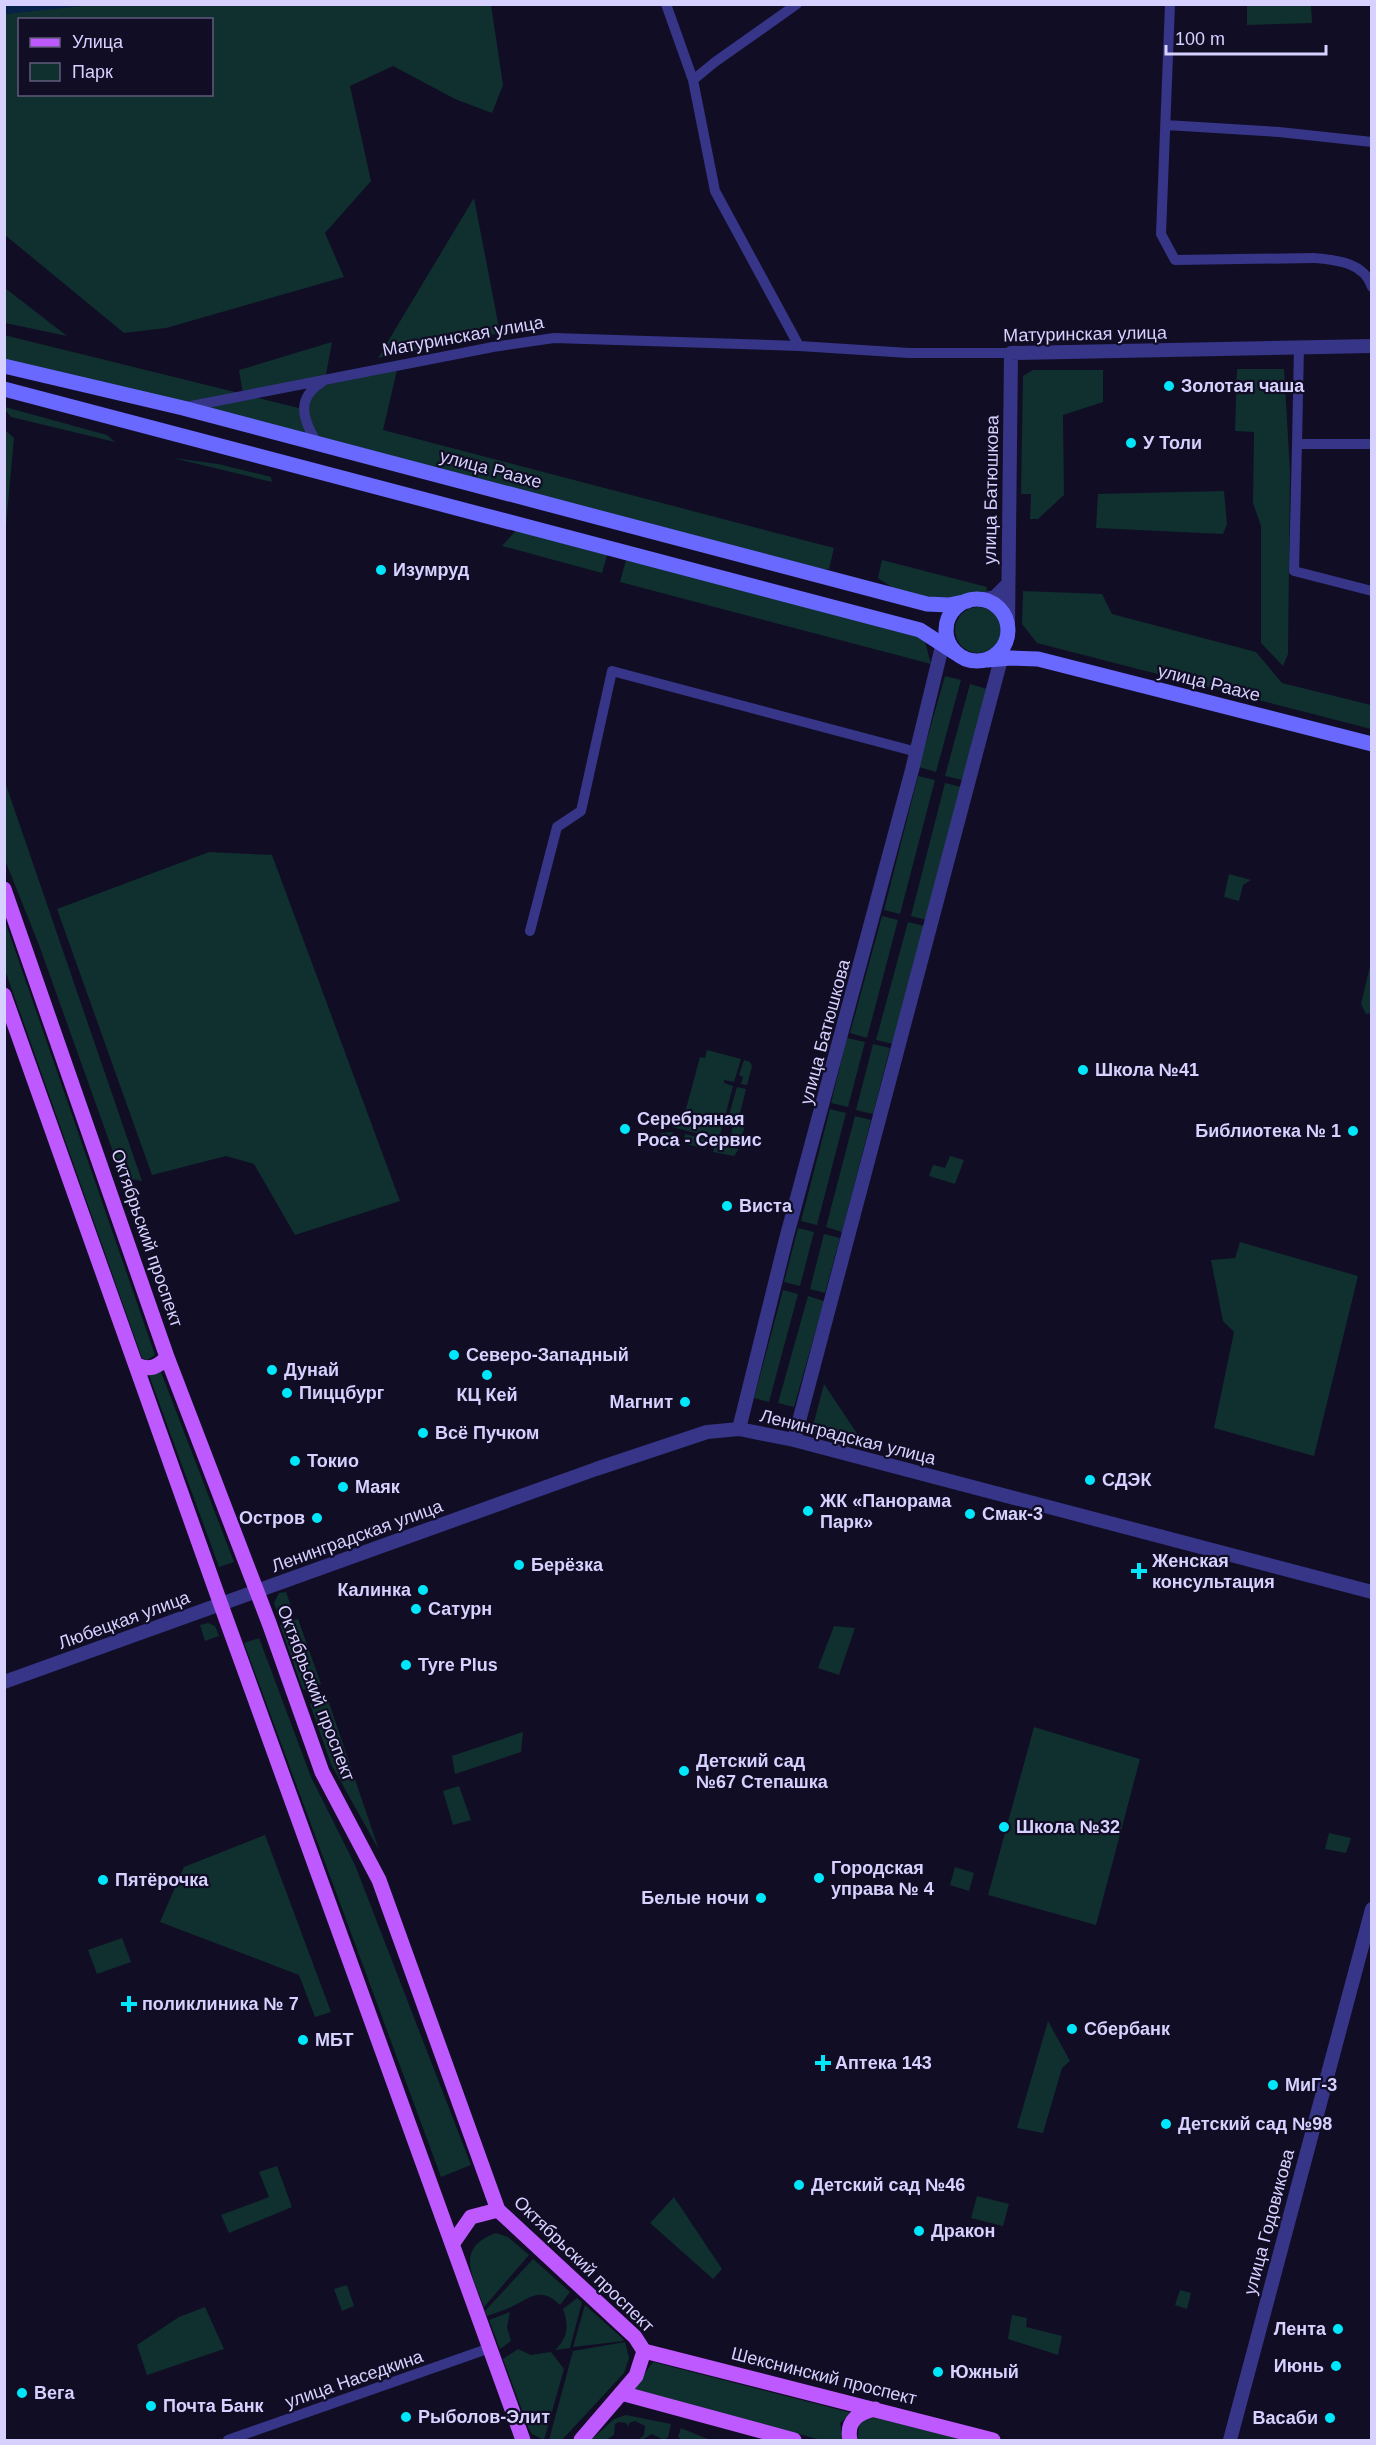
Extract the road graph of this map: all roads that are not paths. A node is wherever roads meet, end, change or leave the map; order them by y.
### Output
1 (666, 4) edge
2 (797, 4) edge
3 (1170, 4) edge
4 (693, 80) junction
5 (1166, 125) junction
6 (1371, 142) edge
7 (1371, 287) edge
8 (799, 345) junction
9 (1299, 346) junction
10 (1371, 346) edge
11 (1011, 353) junction
12 (4, 366) edge
13 (325, 380) junction
14 (4, 389) edge
15 (183, 408) junction
16 (317, 443) junction
17 (1297, 444) junction
18 (1371, 444) edge
19 (1007, 585) junction
20 (1371, 591) edge
21 (974, 600) junction
22 (947, 626) junction
23 (1008, 627) junction
24 (943, 644) junction
25 (957, 654) junction
26 (998, 654) junction
27 (1038, 659) junction
28 (1371, 744) edge
29 (917, 752) junction
30 (4, 889) edge
31 (530, 931) dead end
32 (4, 995) edge
33 (167, 1357) junction
34 (137, 1365) junction
35 (740, 1429) junction
36 (794, 1440) junction
37 (256, 1592) junction
38 (1371, 1592) edge
39 (221, 1605) junction
40 (4, 1682) edge
41 (1371, 1909) edge
42 (498, 2210) junction
43 (453, 2243) junction
44 (490, 2348) junction
45 (644, 2351) junction
46 (621, 2393) junction
47 (875, 2409) junction
48 (228, 2440) edge
49 (524, 2440) edge
50 (581, 2440) edge
51 (794, 2440) edge
52 (850, 2440) edge
53 (993, 2440) edge
54 (1230, 2440) edge

1 - 4 street
2 - 4 street
3 - 5 street
4 - 8 street
5 - 6 street
5 - 7 street
8 - 11 street, Матуринская улица
8 - 13 street, Матуринская улица
9 - 10 street, Матуринская улица
9 - 11 street, Матуринская улица
9 - 17 street
11 - 19 street, улица Батюшкова
12 - 15 main road, улица Раахе
13 - 15 street, Матуринская улица
13 - 16 street
14 - 24 main road
15 - 16 main road, улица Раахе
16 - 21 main road, улица Раахе
17 - 18 street
17 - 20 street
19 - 21 street
19 - 23 street, улица Батюшкова
21 - 22 main road
21 - 23 main road
22 - 24 street, улица Батюшкова
22 - 25 main road
23 - 26 main road
23 - 27 main road
24 - 25 main road
24 - 29 street, улица Батюшкова
25 - 26 main road
26 - 27 main road
26 - 36 street
27 - 28 main road, улица Раахе
29 - 31 street
29 - 35 street, улица Батюшкова
30 - 33 main road, Октябрьский проспект
32 - 34 main road
33 - 34 main road
33 - 37 main road, Октябрьский проспект
34 - 39 main road
35 - 36 street, Ленинградская улица
35 - 37 street, Ленинградская улица
36 - 38 street, Ленинградская улица
37 - 39 street, Любецкая улица
37 - 42 main road, Октябрьский проспект
39 - 40 street, Любецкая улица
39 - 43 main road
41 - 54 street, улица Годовикова
42 - 43 main road
42 - 45 main road, Октябрьский проспект
43 - 44 main road
44 - 48 street, улица Наседкина
44 - 49 main road
45 - 46 main road, Октябрьский проспект
45 - 47 main road, Шекснинский проспект
46 - 50 main road, Октябрьский проспект
46 - 51 main road
47 - 52 main road
47 - 53 main road, Шекснинский проспект

